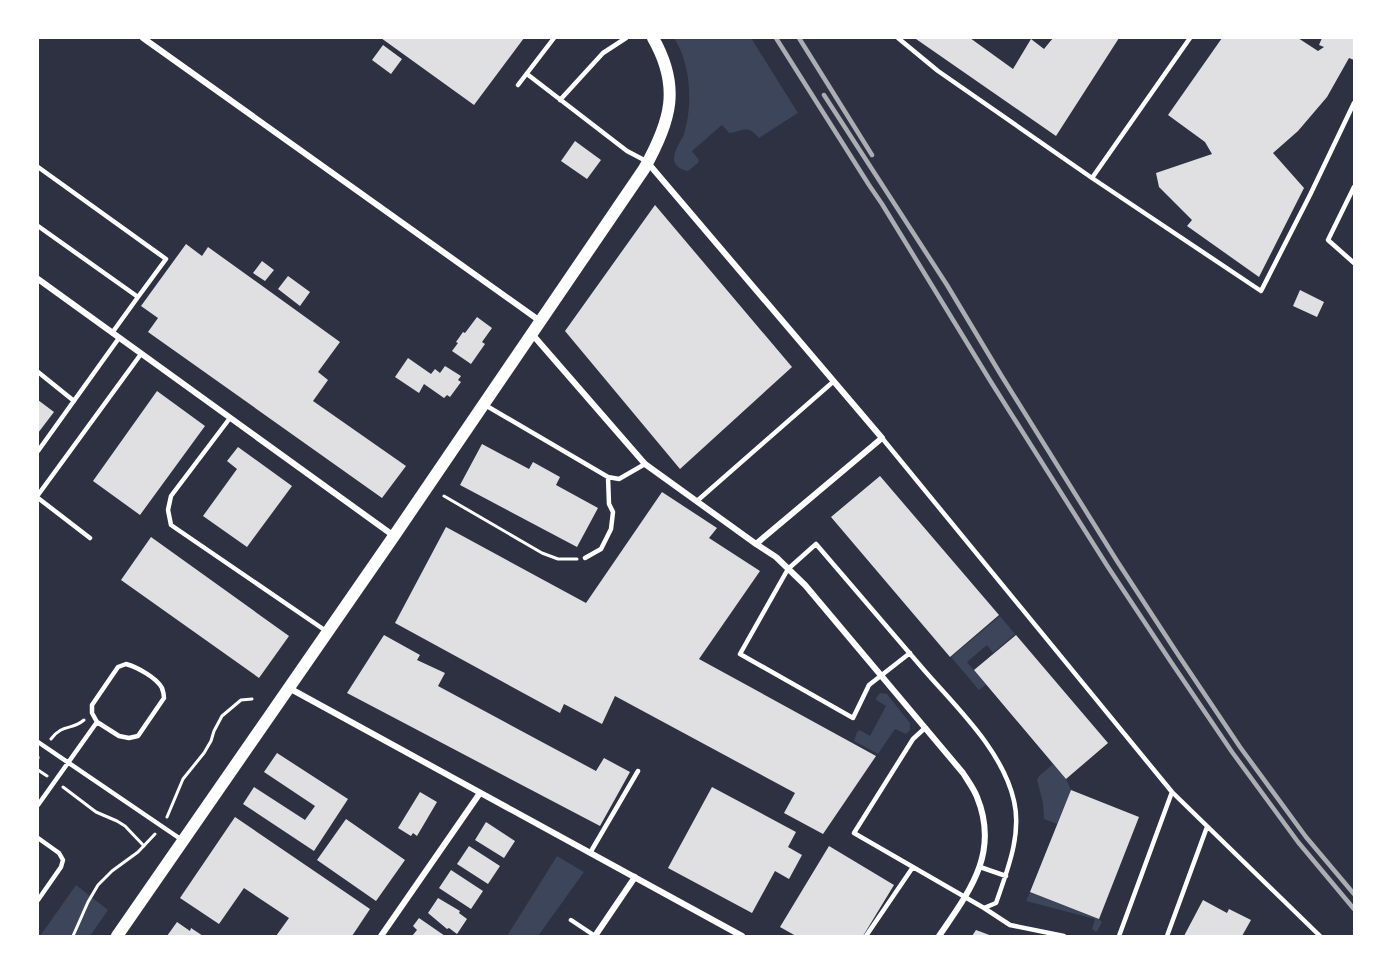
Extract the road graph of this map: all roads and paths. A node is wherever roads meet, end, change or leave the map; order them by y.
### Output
1 (144, 38) edge
2 (554, 38) edge
3 (626, 38) edge
4 (652, 38) edge
5 (898, 38) edge
6 (1190, 38) edge
7 (527, 74) junction
8 (518, 85) dead end
9 (560, 100) junction
10 (1354, 103) edge
11 (648, 162) junction
12 (38, 167) edge
13 (1092, 178) junction
14 (1354, 187) edge
15 (38, 226) edge
16 (1354, 264) edge
17 (38, 279) edge
18 (138, 297) junction
19 (540, 321) junction
20 (112, 333) junction
21 (531, 334) junction
22 (119, 338) junction
23 (141, 354) junction
24 (38, 372) edge
25 (834, 381) junction
26 (74, 401) junction
27 (483, 404) junction
28 (230, 418) junction
29 (882, 438) junction
30 (38, 451) edge
31 (645, 464) junction
32 (608, 477) junction
33 (444, 496) dead end
34 (38, 497) edge
35 (697, 501) junction
36 (394, 536) junction
37 (90, 538) dead end
38 (756, 544) junction
39 (585, 558) joint
40 (788, 569) junction
41 (328, 632) junction
42 (910, 653) junction
43 (881, 676) junction
44 (289, 688) junction
45 (252, 699) dead end
46 (92, 713) junction
47 (97, 722) junction
48 (925, 728) junction
49 (51, 739) dead end
50 (38, 742) edge
51 (69, 762) junction
52 (38, 770) edge
53 (638, 771) dead end
54 (46, 776) dead end
55 (62, 786) dead end
56 (1172, 792) junction
57 (480, 793) junction
58 (38, 805) edge
59 (166, 819) dead end
60 (1207, 827) junction
61 (156, 833) dead end
62 (38, 838) edge
63 (183, 841) junction
64 (144, 846) junction
65 (590, 853) junction
66 (913, 867) junction
67 (980, 867) junction
68 (1006, 876) junction
69 (635, 878) junction
70 (965, 898) junction
71 (38, 900) edge
72 (984, 908) junction
73 (571, 920) dead end
74 (73, 936) edge
75 (117, 936) edge
76 (381, 936) edge
77 (595, 936) edge
78 (742, 936) edge
79 (866, 936) edge
80 (939, 936) edge
81 (1064, 936) edge
82 (1119, 936) edge
83 (1167, 936) edge
84 (1320, 936) edge

1 - 19 street
2 - 7 lane
3 - 9 lane
4 - 11 main road
5 - 13 lane
6 - 13 lane
7 - 8 lane
7 - 9 lane
9 - 11 lane
10 - 13 lane
11 - 19 main road
11 - 25 street
12 - 18 lane
14 - 16 lane
15 - 18 lane
17 - 20 street
18 - 20 lane
19 - 21 main road
20 - 22 street
21 - 27 main road
21 - 31 street
22 - 23 street
22 - 26 lane
23 - 28 street
23 - 34 lane
24 - 26 lane
25 - 29 street
25 - 35 lane
26 - 30 lane
27 - 32 lane
27 - 36 main road
28 - 36 street
28 - 41 lane
29 - 38 street
29 - 56 lane
31 - 32 lane
31 - 35 street
32 - 39 lane
33 - 39 path
34 - 37 lane
35 - 38 street
36 - 41 main road
38 - 40 street
40 - 42 lane
40 - 43 street
40 - 43 lane
41 - 44 main road
42 - 43 lane
42 - 68 lane
43 - 48 street
44 - 57 street
44 - 63 main road
45 - 59 path
46 - 47 lane
46 - 47 lane
46 - 49 path
47 - 51 lane
48 - 66 lane
48 - 67 street
50 - 51 lane
51 - 58 lane
51 - 63 lane
52 - 54 path
53 - 65 lane
55 - 64 path
56 - 60 lane
56 - 82 lane
57 - 65 street
57 - 76 street
60 - 83 lane
60 - 84 lane
61 - 64 path
62 - 71 lane
63 - 75 main road
64 - 74 path
65 - 69 street
66 - 70 lane
66 - 79 lane
67 - 68 lane
67 - 70 street
68 - 72 lane
69 - 77 street
69 - 78 street
70 - 72 lane
70 - 80 street
72 - 81 lane
73 - 77 lane

